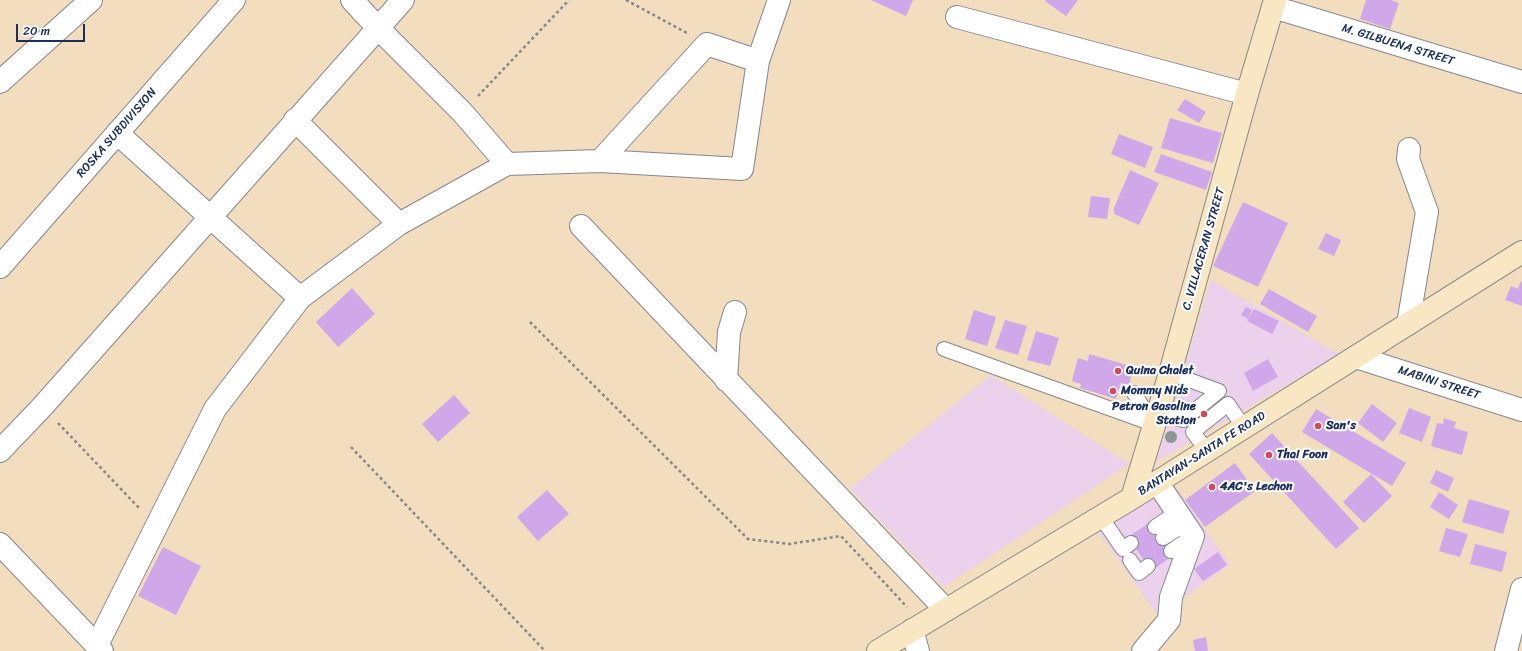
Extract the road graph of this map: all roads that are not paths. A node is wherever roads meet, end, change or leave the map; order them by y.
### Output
1 (91, 0) edge
2 (234, 0) edge
3 (352, 0) edge
4 (403, 0) edge
5 (779, 0) edge
6 (1274, 4) edge
7 (957, 17) dead end
8 (378, 28) junction
9 (758, 61) junction
10 (0, 82) edge
11 (1522, 82) edge
12 (1247, 94) junction
13 (296, 120) junction
14 (117, 133) junction
15 (1409, 149) dead end
16 (600, 161) junction
17 (507, 164) junction
18 (210, 217) junction
19 (399, 224) junction
20 (581, 226) dead end
21 (1522, 252) edge
22 (0, 267) edge
23 (300, 298) junction
24 (735, 312) dead end
25 (1408, 324) junction
26 (944, 349) dead end
27 (1356, 357) junction
28 (1170, 373) junction
29 (726, 380) junction
30 (1219, 391) junction
31 (1134, 393) dead end
32 (1228, 404) junction
33 (1522, 410) edge
34 (1155, 419) junction
35 (1244, 428) junction
36 (0, 451) edge
37 (1206, 451) junction
38 (1157, 482) junction
39 (1132, 498) junction
40 (1101, 517) junction
41 (1185, 524) junction
42 (1155, 527) dead end
43 (1163, 538) dead end
44 (0, 544) edge
45 (1171, 551) dead end
46 (1148, 566) dead end
47 (1522, 589) edge
48 (946, 610) junction
49 (918, 627) junction
50 (99, 648) edge
51 (878, 651) edge
52 (918, 651) edge
53 (1143, 651) edge
54 (1506, 651) edge

1 - 10 street
2 - 14 street, ROSKA SUBDIVISION
3 - 8 street
4 - 8 street
5 - 9 street
6 - 11 street, M. GILBUENA STREET
6 - 12 main road, C. VILLACERAN STREET
7 - 12 street
8 - 13 street
8 - 17 street
9 - 16 street
9 - 16 street
12 - 28 main road, C. VILLACERAN STREET
13 - 18 street
13 - 19 street
14 - 18 street
14 - 22 street, ROSKA SUBDIVISION
15 - 25 street
16 - 17 street
17 - 19 street
18 - 23 street
18 - 36 street
19 - 23 street
20 - 29 street
21 - 25 main road, BANTAYAN-SANTA FE ROAD
23 - 50 street
24 - 29 street
25 - 27 main road, BANTAYAN-SANTA FE ROAD
26 - 34 lane
27 - 33 street, MABINI STREET
27 - 35 main road, BANTAYAN-SANTA FE ROAD
28 - 30 lane
28 - 34 main road, C. VILLACERAN STREET
29 - 48 street
30 - 32 lane
30 - 34 lane
31 - 34 lane
32 - 35 lane
32 - 37 lane
34 - 39 main road, C. VILLACERAN STREET
35 - 37 main road, BANTAYAN-SANTA FE ROAD
37 - 38 main road, BANTAYAN-SANTA FE ROAD
38 - 39 main road, BANTAYAN-SANTA FE ROAD
38 - 41 street
39 - 40 main road, BANTAYAN-SANTA FE ROAD
40 - 46 lane
40 - 48 main road, BANTAYAN-SANTA FE ROAD
41 - 42 lane
41 - 43 lane
41 - 45 lane
41 - 53 street
44 - 50 street
47 - 54 street
48 - 49 main road, BANTAYAN-SANTA FE ROAD
49 - 51 main road, BANTAYAN-SANTA FE ROAD
49 - 52 street

